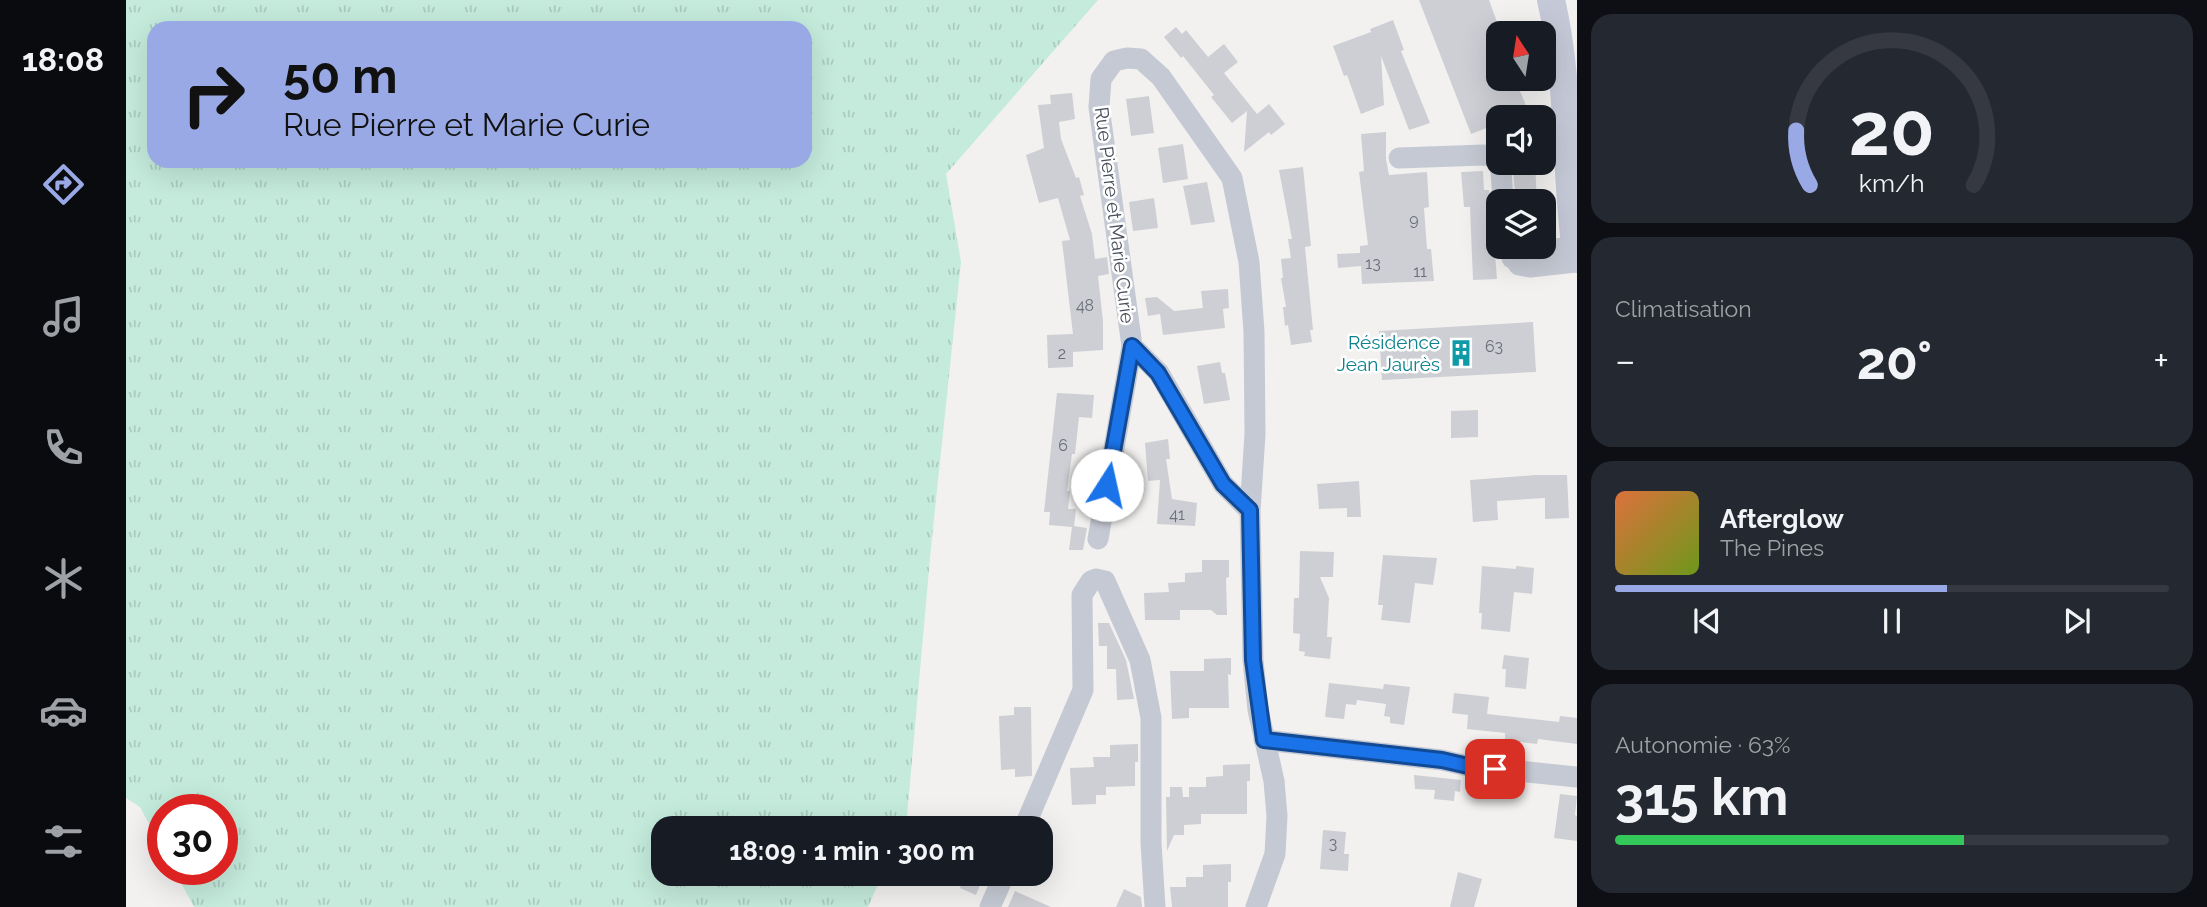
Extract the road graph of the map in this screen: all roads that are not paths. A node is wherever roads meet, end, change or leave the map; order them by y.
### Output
1 (1551, 0) edge
2 (1399, 158) dead end
3 (1502, 189) edge
4 (1556, 255) edge
5 (1576, 256) edge
6 (1132, 346) junction
7 (1250, 510) junction
8 (1098, 539) dead end
9 (1264, 740) junction
10 (1577, 777) edge
11 (1029, 816) edge
12 (999, 886) edge
13 (990, 907) edge
14 (1155, 907) edge
15 (1256, 907) edge

1 - 5 main road
2 - 3 street
4 - 5 street
6 - 7 street, Rue Pierre et Marie Curie
6 - 7 street, Rue Pierre et Marie Curie
6 - 8 street
7 - 9 street, Rue Pierre et Marie Curie
9 - 10 street
9 - 15 street, Rue Pierre et Marie Curie
11 - 14 street
12 - 13 street

